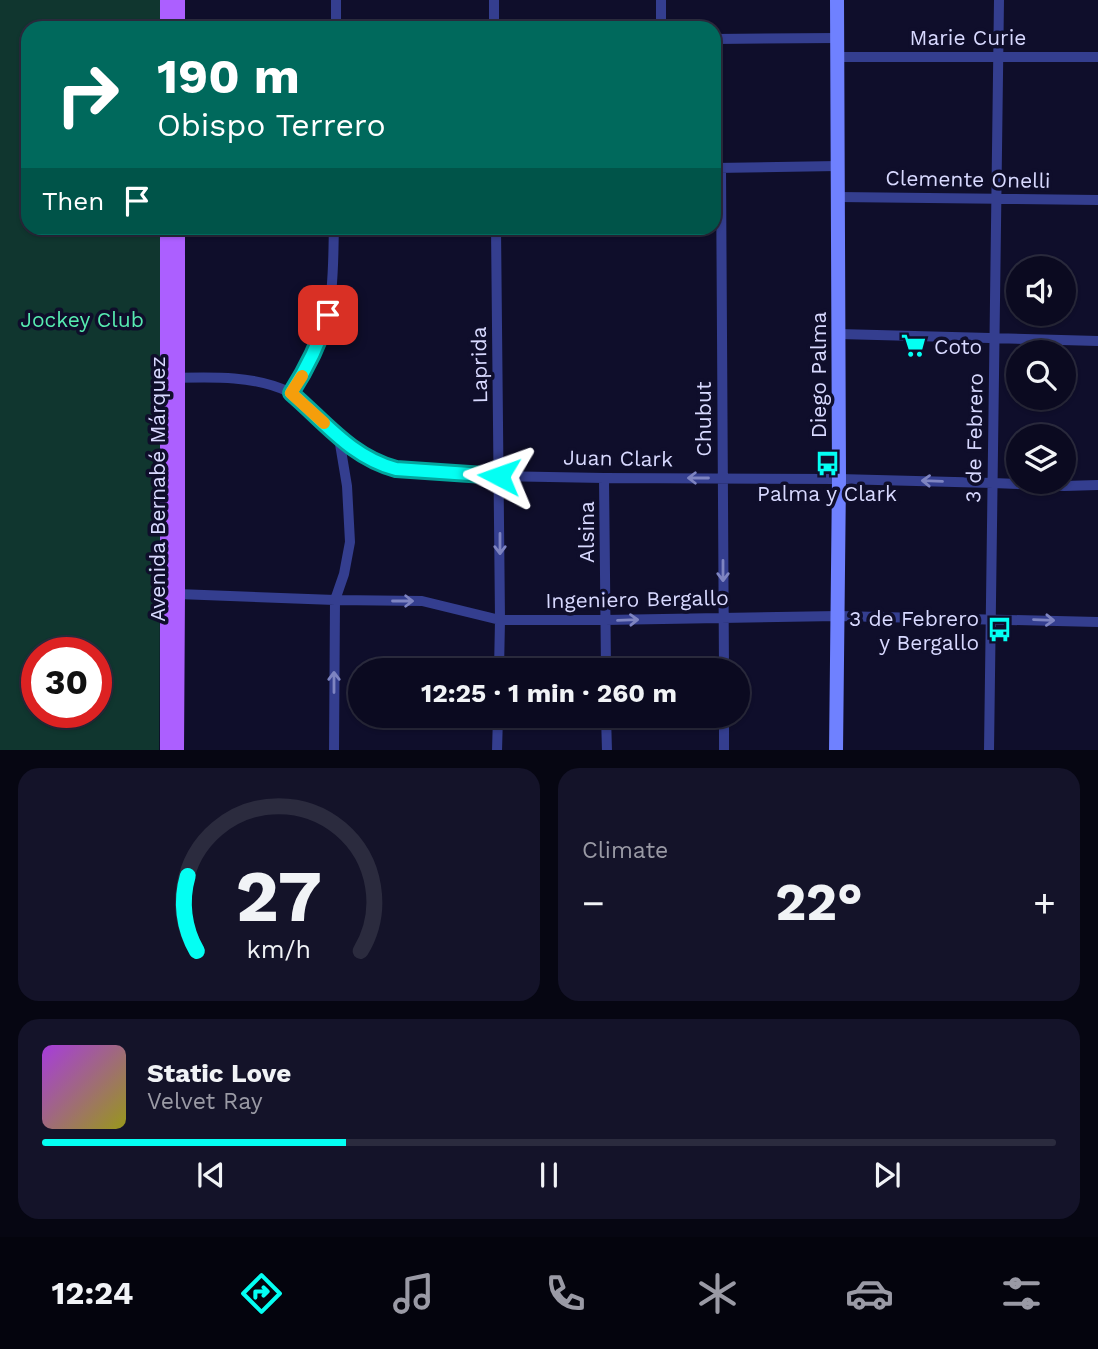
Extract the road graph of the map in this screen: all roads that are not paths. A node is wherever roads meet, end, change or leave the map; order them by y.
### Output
1 (167, 0) edge
2 (178, 0) edge
3 (336, 0) edge
4 (494, 0) edge
5 (661, 0) edge
6 (837, 0) edge
7 (999, 0) edge
8 (167, 21) edge
9 (178, 21) edge
10 (336, 21) edge
11 (494, 21) edge
12 (661, 21) edge
13 (837, 38) junction
14 (721, 39) edge
15 (837, 57) junction
16 (998, 57) junction
17 (1098, 57) edge
18 (838, 166) junction
19 (721, 168) edge
20 (838, 197) junction
21 (996, 198) junction
22 (1098, 200) edge
23 (167, 235) edge
24 (178, 235) edge
25 (334, 235) edge
26 (496, 235) edge
27 (718, 235) edge
28 (839, 334) junction
29 (995, 339) junction
30 (1098, 341) edge
31 (172, 378) junction
32 (291, 393) junction
33 (339, 438) junction
34 (499, 476) junction
35 (604, 478) junction
36 (723, 478) junction
37 (839, 478) junction
38 (993, 482) junction
39 (1098, 485) edge
40 (178, 594) junction
41 (335, 600) junction
42 (838, 616) junction
43 (723, 617) junction
44 (991, 618) junction
45 (500, 620) junction
46 (606, 621) junction
47 (1098, 622) edge
48 (499, 658) edge
49 (606, 658) edge
50 (724, 658) edge
51 (498, 728) edge
52 (606, 728) edge
53 (724, 728) edge
54 (167, 750) edge
55 (177, 750) edge
56 (334, 750) edge
57 (497, 750) edge
58 (607, 750) edge
59 (724, 750) edge
60 (836, 750) edge
61 (989, 750) edge

1 - 8 main road
2 - 9 main road
3 - 10 street
4 - 11 street
5 - 12 street
6 - 13 main road, Diego Palma
7 - 16 street, 3 de Febrero
13 - 14 street
13 - 15 main road, Diego Palma
15 - 16 street, Marie Curie
15 - 18 main road, Diego Palma
16 - 17 street, Marie Curie
16 - 21 street, 3 de Febrero
18 - 19 street
18 - 20 main road, Diego Palma
20 - 21 street, Clemente Onelli
20 - 28 main road, Diego Palma
21 - 22 street, Clemente Onelli
21 - 29 street, 3 de Febrero
23 - 31 main road, Avenida Bernabé Márquez
24 - 31 main road, Avenida Bernabé Márquez
25 - 32 street
26 - 34 street, Laprida
27 - 36 street, Chubut
28 - 29 street
28 - 37 main road, Diego Palma
29 - 30 street
29 - 38 street, 3 de Febrero
31 - 32 street, Juan Clark
31 - 40 main road, Avenida Bernabé Márquez
31 - 54 main road, Avenida Bernabé Márquez
32 - 33 street, Juan Clark
33 - 34 street, Juan Clark
33 - 41 street
34 - 35 street, Juan Clark
34 -> 45 street, Laprida
36 -> 35 street, Juan Clark
35 - 46 street, Alsina
36 - 37 street, Juan Clark
36 -> 43 street, Chubut
38 -> 37 street, Juan Clark
37 - 42 main road, Diego Palma
38 - 39 street, Juan Clark
38 - 44 street, 3 de Febrero
40 - 41 street, Ingeniero Bergallo
40 - 55 main road, Avenida Bernabé Márquez
41 -> 45 street, Ingeniero Bergallo
56 -> 41 street
42 - 43 street, Ingeniero Bergallo
42 - 44 street, Ingeniero Bergallo
42 - 60 main road, Diego Palma
46 -> 43 street, Ingeniero Bergallo
43 - 50 street, Chubut
44 -> 47 street, Ingeniero Bergallo
44 - 61 street, 3 de Febrero
45 - 46 street, Ingeniero Bergallo
45 - 48 street, Laprida
46 - 49 street, Alsina
51 - 57 street
52 - 58 street
53 - 59 street

